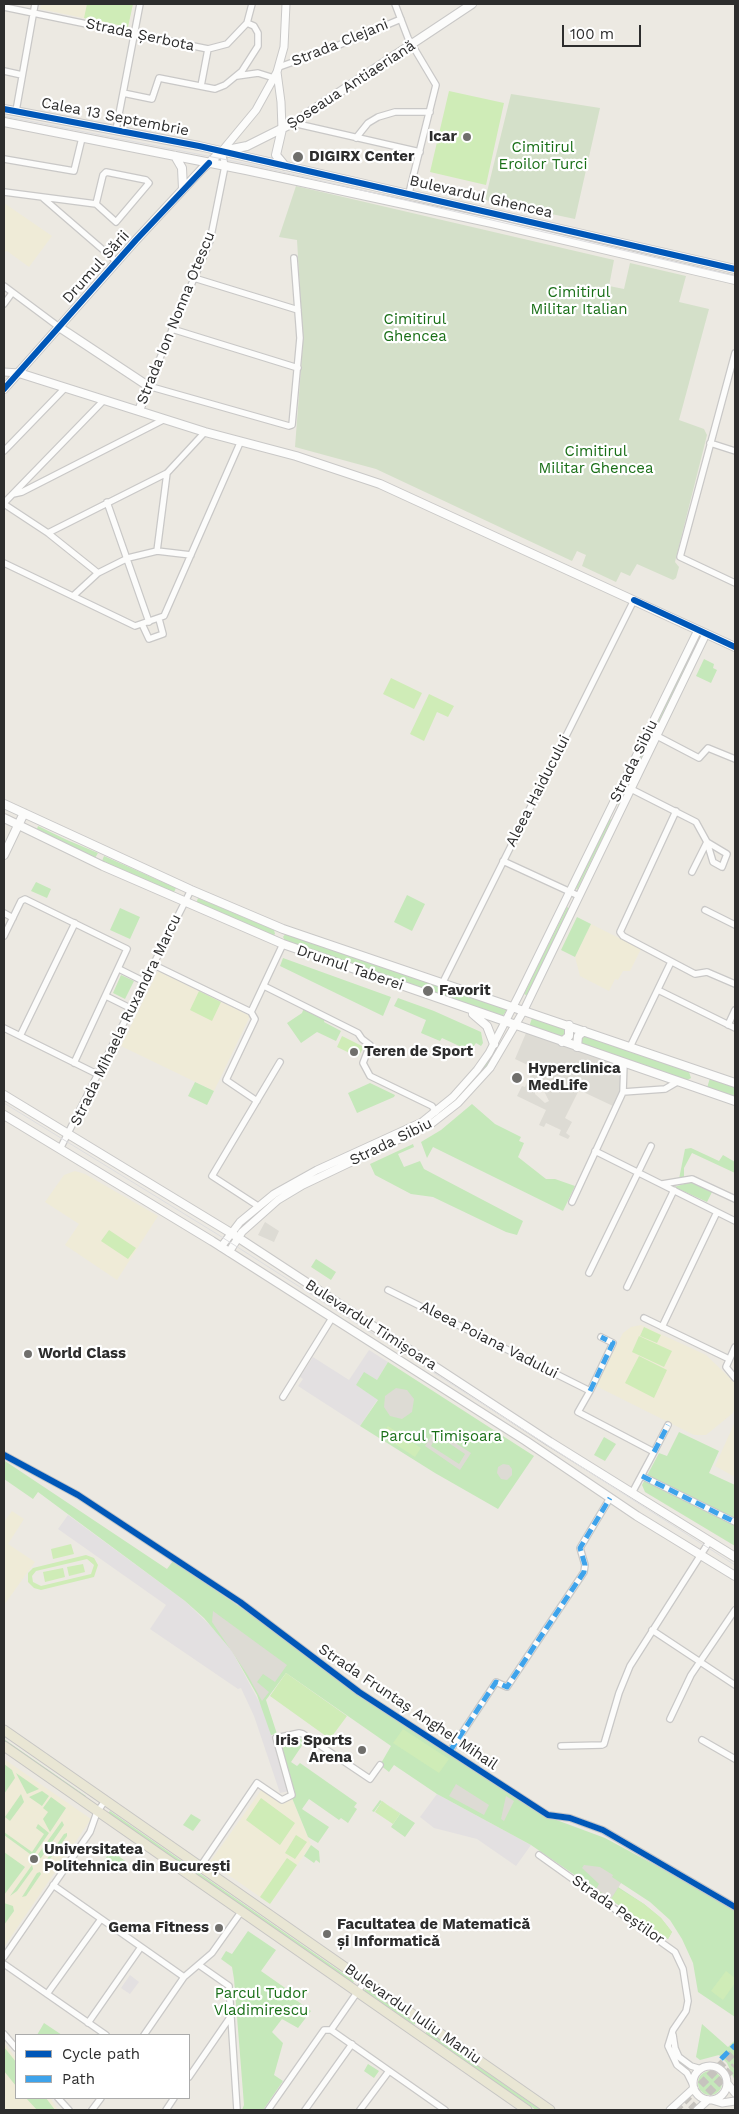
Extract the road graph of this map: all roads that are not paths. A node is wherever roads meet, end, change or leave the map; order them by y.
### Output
1 (35, 4) edge
2 (140, 4) edge
3 (252, 4) edge
4 (286, 4) edge
5 (395, 4) edge
6 (472, 4) edge
7 (4, 7) edge
8 (33, 13) junction
9 (401, 19) junction
10 (247, 23) junction
11 (134, 34) junction
12 (412, 46) junction
13 (208, 49) junction
14 (4, 71) edge
15 (276, 72) junction
16 (22, 75) junction
17 (236, 76) junction
18 (201, 86) junction
19 (123, 93) junction
20 (4, 109) edge
21 (16, 111) junction
22 (430, 112) junction
23 (4, 122) edge
24 (293, 123) junction
25 (116, 130) junction
26 (282, 130) junction
27 (82, 138) junction
28 (356, 138) junction
29 (222, 151) junction
30 (420, 152) junction
31 (176, 156) junction
32 (4, 158) edge
33 (209, 163) junction
34 (225, 166) junction
35 (285, 166) junction
36 (183, 190) junction
37 (4, 192) edge
38 (409, 193) junction
39 (42, 197) junction
40 (96, 204) junction
41 (489, 212) junction
42 (487, 222) junction
43 (660, 251) junction
44 (294, 258) dead end
45 (117, 262) junction
46 (658, 262) junction
47 (735, 269) edge
48 (194, 278) junction
49 (735, 280) edge
50 (4, 286) edge
51 (12, 293) junction
52 (4, 304) edge
53 (298, 310) junction
54 (59, 327) junction
55 (172, 329) junction
56 (735, 353) edge
57 (298, 368) junction
58 (4, 372) edge
59 (19, 373) junction
60 (148, 386) junction
61 (65, 388) junction
62 (4, 389) edge
63 (104, 400) junction
64 (139, 412) junction
65 (165, 419) junction
66 (205, 432) junction
67 (240, 443) junction
68 (710, 443) junction
69 (4, 451) edge
70 (735, 451) edge
71 (167, 473) junction
72 (13, 494) junction
73 (107, 502) junction
74 (4, 504) edge
75 (48, 533) junction
76 (157, 551) junction
77 (191, 555) junction
78 (128, 558) junction
79 (4, 563) edge
80 (98, 573) junction
81 (735, 583) edge
82 (73, 596) junction
83 (634, 600) junction
84 (159, 619) junction
85 (149, 622) junction
86 (142, 624) junction
87 (698, 630) junction
88 (706, 634) junction
89 (735, 647) edge
90 (657, 736) junction
91 (735, 759) edge
92 (631, 789) junction
93 (4, 804) edge
94 (676, 811) junction
95 (24, 813) junction
96 (608, 814) junction
97 (4, 818) edge
98 (617, 818) junction
99 (19, 825) junction
100 (4, 856) edge
101 (503, 861) junction
102 (692, 872) dead end
103 (191, 890) junction
104 (570, 892) junction
105 (580, 896) junction
106 (184, 903) junction
107 (705, 910) dead end
108 (4, 914) edge
109 (13, 918) junction
110 (75, 923) junction
111 (735, 925) edge
112 (283, 928) junction
113 (4, 936) edge
114 (281, 943) junction
115 (671, 962) junction
116 (154, 965) junction
117 (119, 969) junction
118 (145, 982) junction
119 (443, 982) junction
120 (735, 984) edge
121 (264, 986) junction
122 (658, 990) junction
123 (106, 996) junction
124 (513, 1006) junction
125 (132, 1008) junction
126 (468, 1009) junction
127 (524, 1010) junction
128 (735, 1010) edge
129 (251, 1012) junction
130 (505, 1022) junction
131 (569, 1025) junction
132 (728, 1025) junction
133 (516, 1026) junction
134 (4, 1028) edge
135 (735, 1028) edge
136 (584, 1031) junction
137 (20, 1036) junction
138 (562, 1042) junction
139 (494, 1044) junction
140 (577, 1047) junction
141 (630, 1047) junction
142 (280, 1062) dead end
143 (74, 1063) junction
144 (624, 1063) junction
145 (698, 1070) junction
146 (99, 1075) junction
147 (677, 1082) junction
148 (735, 1083) edge
149 (692, 1087) junction
150 (623, 1092) junction
151 (4, 1095) edge
152 (257, 1101) junction
153 (735, 1101) edge
154 (436, 1112) junction
155 (4, 1115) edge
156 (70, 1134) junction
157 (651, 1146) dead end
158 (60, 1149) junction
159 (595, 1151) junction
160 (638, 1172) junction
161 (662, 1184) junction
162 (674, 1190) junction
163 (735, 1199) edge
164 (572, 1202) dead end
165 (258, 1206) junction
166 (717, 1212) junction
167 (735, 1221) edge
168 (235, 1235) junction
169 (221, 1248) junction
170 (229, 1252) junction
171 (588, 1274) dead end
172 (627, 1288) dead end
173 (388, 1290) dead end
174 (340, 1305) junction
175 (332, 1318) junction
176 (644, 1318) dead end
177 (662, 1327) junction
178 (601, 1337) dead end
179 (735, 1347) edge
180 (729, 1359) junction
181 (436, 1367) junction
182 (735, 1378) edge
183 (428, 1380) junction
184 (590, 1391) junction
185 (282, 1398) dead end
186 (668, 1426) dead end
187 (550, 1442) junction
188 (654, 1452) junction
189 (543, 1453) junction
190 (4, 1455) edge
191 (642, 1476) junction
192 (632, 1493) junction
193 (610, 1498) junction
194 (623, 1507) junction
195 (735, 1522) edge
196 (709, 1542) junction
197 (701, 1556) junction
198 (735, 1557) edge
199 (735, 1576) edge
200 (735, 1610) edge
201 (652, 1630) junction
202 (700, 1662) junction
203 (735, 1685) edge
204 (670, 1719) dead end
205 (4, 1730) edge
206 (702, 1740) dead end
207 (4, 1746) edge
208 (561, 1746) dead end
209 (735, 1750) edge
210 (450, 1751) junction
211 (733, 1757) edge
212 (380, 1765) dead end
213 (105, 1801) junction
214 (97, 1812) junction
215 (539, 1855) dead end
216 (200, 1866) junction
217 (53, 1885) junction
218 (735, 1907) edge
219 (241, 1912) junction
220 (101, 1919) junction
221 (141, 1947) junction
222 (4, 1956) edge
223 (4, 1964) edge
224 (199, 1965) junction
225 (184, 1977) junction
226 (365, 1981) junction
227 (357, 1992) junction
228 (47, 1994) junction
229 (231, 2016) junction
230 (88, 2023) junction
231 (331, 2030) junction
232 (674, 2030) junction
233 (4, 2034) edge
234 (104, 2034) edge
235 (145, 2034) edge
236 (352, 2044) junction
237 (15, 2047) edge
238 (701, 2069) junction
239 (389, 2071) junction
240 (190, 2076) edge
241 (727, 2083) junction
242 (693, 2087) junction
243 (735, 2093) edge
244 (59, 2099) edge
245 (100, 2099) edge
246 (173, 2099) edge
247 (710, 2100) junction
248 (735, 2101) edge
249 (69, 2110) edge
250 (92, 2110) edge
251 (166, 2110) edge
252 (237, 2110) edge
253 (268, 2110) edge
254 (305, 2110) edge
255 (360, 2110) edge
256 (444, 2110) edge
257 (527, 2110) edge
258 (550, 2110) edge
259 (670, 2110) edge
260 (697, 2110) edge

1 - 8 street
2 - 11 street
3 - 10 street
4 - 15 street
5 - 9 street
6 - 12 main road, Șoseaua Antiaeriană
7 - 8 street, Strada Șerbota
8 - 11 street, Strada Șerbota
8 - 16 street
9 - 12 street
9 - 15 street, Strada Clejani
10 - 13 street, Strada Șerbota
10 - 17 street
11 - 13 street, Strada Șerbota
11 - 19 street
12 - 22 street
12 - 24 main road, Șoseaua Antiaeriană
13 - 18 street
14 - 16 street
15 - 17 street
15 - 26 street
15 - 29 street
16 - 21 street
17 - 18 street
18 - 19 street
19 - 25 street
20 - 21 main road, Calea 13 Septembrie
21 - 25 main road, Calea 13 Septembrie
22 - 28 street
22 - 30 street
23 - 27 main road, Calea 13 Septembrie
24 - 26 main road, Șoseaua Antiaeriană
24 - 28 street
25 - 29 main road, Calea 13 Septembrie
26 - 29 main road, Șoseaua Antiaeriană
26 - 35 main road
27 - 31 main road, Calea 13 Septembrie
27 - 32 street
28 - 30 street
29 - 33 main road, Drumul Sării
29 - 34 street
29 - 35 main road, Bulevardul Ghencea
30 - 38 street
31 - 33 main road, Calea 13 Septembrie
31 - 36 main road
33 - 34 main road, Bulevardul Ghencea
33 - 36 main road, Drumul Sării
34 - 42 main road, Bulevardul Ghencea
34 - 48 street, Strada Ion Nonna Otescu
35 - 38 main road, Bulevardul Ghencea
36 - 45 main road, Drumul Sării
37 - 39 street
38 - 41 main road, Bulevardul Ghencea
39 - 40 street
39 - 45 street
40 - 40 street
41 - 42 main road
41 - 43 main road, Bulevardul Ghencea
42 - 46 main road, Bulevardul Ghencea
43 - 46 main road
43 - 47 main road, Bulevardul Ghencea
44 - 53 street
45 - 54 main road, Drumul Sării
46 - 49 main road, Bulevardul Ghencea
48 - 53 street
48 - 55 street, Strada Ion Nonna Otescu
50 - 51 street
51 - 52 street
51 - 54 street
53 - 57 street
54 - 59 main road, Drumul Sării
54 - 60 main road
55 - 57 street
55 - 60 street, Strada Ion Nonna Otescu
56 - 68 street
57 - 60 street
58 - 59 street
59 - 61 main road
59 - 62 main road, Drumul Sării
60 - 64 main road, Strada Ion Nonna Otescu
61 - 63 main road
61 - 69 street
63 - 64 main road
63 - 72 street
64 - 65 main road
65 - 66 main road
65 - 72 street
66 - 67 main road
66 - 71 street
67 - 77 street
67 - 83 main road
68 - 70 street
68 - 81 street
71 - 73 street
71 - 76 street
72 - 74 street
73 - 75 street
73 - 78 street
74 - 75 street
75 - 80 street
76 - 77 street
76 - 78 street
77 - 84 street
78 - 80 street
78 - 85 street
79 - 82 street
80 - 82 street
82 - 86 street
83 - 87 main road
83 - 101 street, Aleea Haiducului
84 - 85 street
84 - 86 street
85 - 86 street
87 - 88 main road
87 - 96 street, Strada Sibiu
88 - 89 main road
88 - 90 street, Strada Sibiu
90 - 91 street
90 - 92 street, Strada Sibiu
92 - 94 street
92 - 98 street, Strada Sibiu
93 - 95 main road, Drumul Taberei
94 - 102 street
94 - 115 street
95 - 99 main road
95 - 103 main road, Drumul Taberei
96 - 98 street
96 - 104 street, Strada Sibiu
97 - 99 main road, Drumul Taberei
98 - 105 street, Strada Sibiu
99 - 100 main road
99 - 106 main road, Drumul Taberei
101 - 104 street
101 - 119 street, Aleea Haiducului
103 - 106 street, Strada Mihaela Ruxandra Marcu
103 - 112 main road, Drumul Taberei
104 - 105 street
104 - 124 street, Strada Sibiu
105 - 127 street, Strada Sibiu
106 - 114 main road, Drumul Taberei
106 - 116 street, Strada Mihaela Ruxandra Marcu
107 - 111 street
108 - 109 street
109 - 110 street
109 - 113 street
110 - 117 street
110 - 137 street
112 - 114 main road
112 - 119 main road, Drumul Taberei
114 - 121 street
114 - 126 main road, Drumul Taberei
115 - 120 street
115 - 122 street
116 - 118 street, Strada Mihaela Ruxandra Marcu
116 - 129 street
117 - 118 street
117 - 123 street
118 - 125 street, Strada Mihaela Ruxandra Marcu
119 - 124 main road, Drumul Taberei
121 - 129 street
121 - 154 street
122 - 132 street
122 - 141 street
123 - 125 street
123 - 143 street
124 - 127 main road, Drumul Taberei
124 - 130 street, Strada Sibiu
125 - 146 street, Strada Mihaela Ruxandra Marcu
126 - 130 main road, Drumul Taberei
126 - 139 main road
127 - 131 main road, Drumul Taberei
127 - 133 street, Strada Sibiu
128 - 132 street
129 - 152 street
130 - 133 main road, Drumul Taberei
130 - 139 street, Strada Sibiu
131 - 136 main road, Drumul Taberei
131 - 138 main road
132 - 135 street
133 - 138 main road, Drumul Taberei
133 - 168 street, Strada Sibiu
134 - 137 street
136 - 140 main road
136 - 141 main road, Drumul Taberei
137 - 143 street
138 - 140 main road, Drumul Taberei
139 - 154 street, Strada Sibiu
140 - 144 main road, Drumul Taberei
141 - 145 main road, Drumul Taberei
142 - 152 street
143 - 146 street
144 - 147 main road, Drumul Taberei
144 - 150 street
145 - 148 main road, Drumul Taberei
145 - 149 main road
146 - 156 street, Strada Mihaela Ruxandra Marcu
147 - 149 main road, Drumul Taberei
147 - 150 street
149 - 153 main road, Drumul Taberei
150 - 159 street
151 - 156 main road, Bulevardul Timișoara
152 - 165 street
154 - 165 street, Strada Sibiu
155 - 158 main road, Bulevardul Timișoara
156 - 158 street, Strada Mihaela Ruxandra Marcu
156 - 168 main road, Bulevardul Timișoara
157 - 160 street
158 - 169 main road, Bulevardul Timișoara
159 - 160 street
159 - 164 street
160 - 161 street
160 - 171 street
161 - 162 street
161 - 163 street
162 - 166 street
162 - 172 street
165 - 168 street, Strada Sibiu
166 - 167 street
166 - 177 street
168 - 169 street, Strada Sibiu
168 - 170 street, Strada Sibiu
168 - 174 main road, Bulevardul Timișoara
169 - 170 main road, Bulevardul Timișoara
170 - 175 main road, Bulevardul Timișoara
173 - 184 street, Aleea Poiana Vadului
174 - 175 main road
174 - 181 main road, Bulevardul Timișoara
175 - 183 main road, Bulevardul Timișoara
175 - 185 street
176 - 177 street
177 - 180 street
178 - 184 street
179 - 180 street
180 - 182 street
181 - 183 main road
181 - 187 main road, Bulevardul Timișoara
183 - 189 main road, Bulevardul Timișoara
184 - 188 street
186 - 188 street
187 - 189 main road
187 - 192 main road, Bulevardul Timișoara
188 - 191 street
189 - 193 main road, Bulevardul Timișoara
190 - 210 street, Strada Fruntaș Anghel Mihail
191 - 192 street
191 - 195 street
192 - 194 main road
192 - 196 main road, Bulevardul Timișoara
193 - 194 main road, Bulevardul Timișoara
193 - 210 street
194 - 197 main road, Bulevardul Timișoara
196 - 197 street
196 - 198 main road, Bulevardul Timișoara
197 - 199 main road, Bulevardul Timișoara
197 - 201 street
200 - 202 street
201 - 202 street
201 - 208 street
202 - 203 street
202 - 204 street
205 - 213 main road, Bulevardul Iuliu Maniu
206 - 211 street
207 - 214 main road, Bulevardul Iuliu Maniu
209 - 211 street
210 - 218 street, Strada Fruntaș Anghel Mihail
212 - 216 street
213 - 214 street
213 - 216 main road, Bulevardul Iuliu Maniu
214 - 217 street
214 - 219 main road, Bulevardul Iuliu Maniu
215 - 232 street, Strada Peștilor
216 - 226 main road, Bulevardul Iuliu Maniu
217 - 220 street
217 - 222 street
219 - 224 street
219 - 227 main road, Bulevardul Iuliu Maniu
220 - 221 street
220 - 228 street
221 - 225 street
221 - 230 street
223 - 228 street
224 - 225 street
224 - 229 street
225 - 235 street
226 - 227 street
226 - 258 main road, Bulevardul Iuliu Maniu
227 - 231 street
227 - 257 main road, Bulevardul Iuliu Maniu
228 - 230 street
229 - 240 street
229 - 252 street
230 - 234 street
231 - 236 street
231 - 253 street
232 - 238 street
232 - 242 street, Strada Peștilor
233 - 237 street
236 - 239 street
236 - 254 street
238 - 241 street
238 - 242 street
239 - 255 street
239 - 256 street
241 - 243 street
241 - 247 street
242 - 247 street
242 - 259 street
244 - 249 street
245 - 250 street
246 - 251 street
247 - 248 street
247 - 260 street

